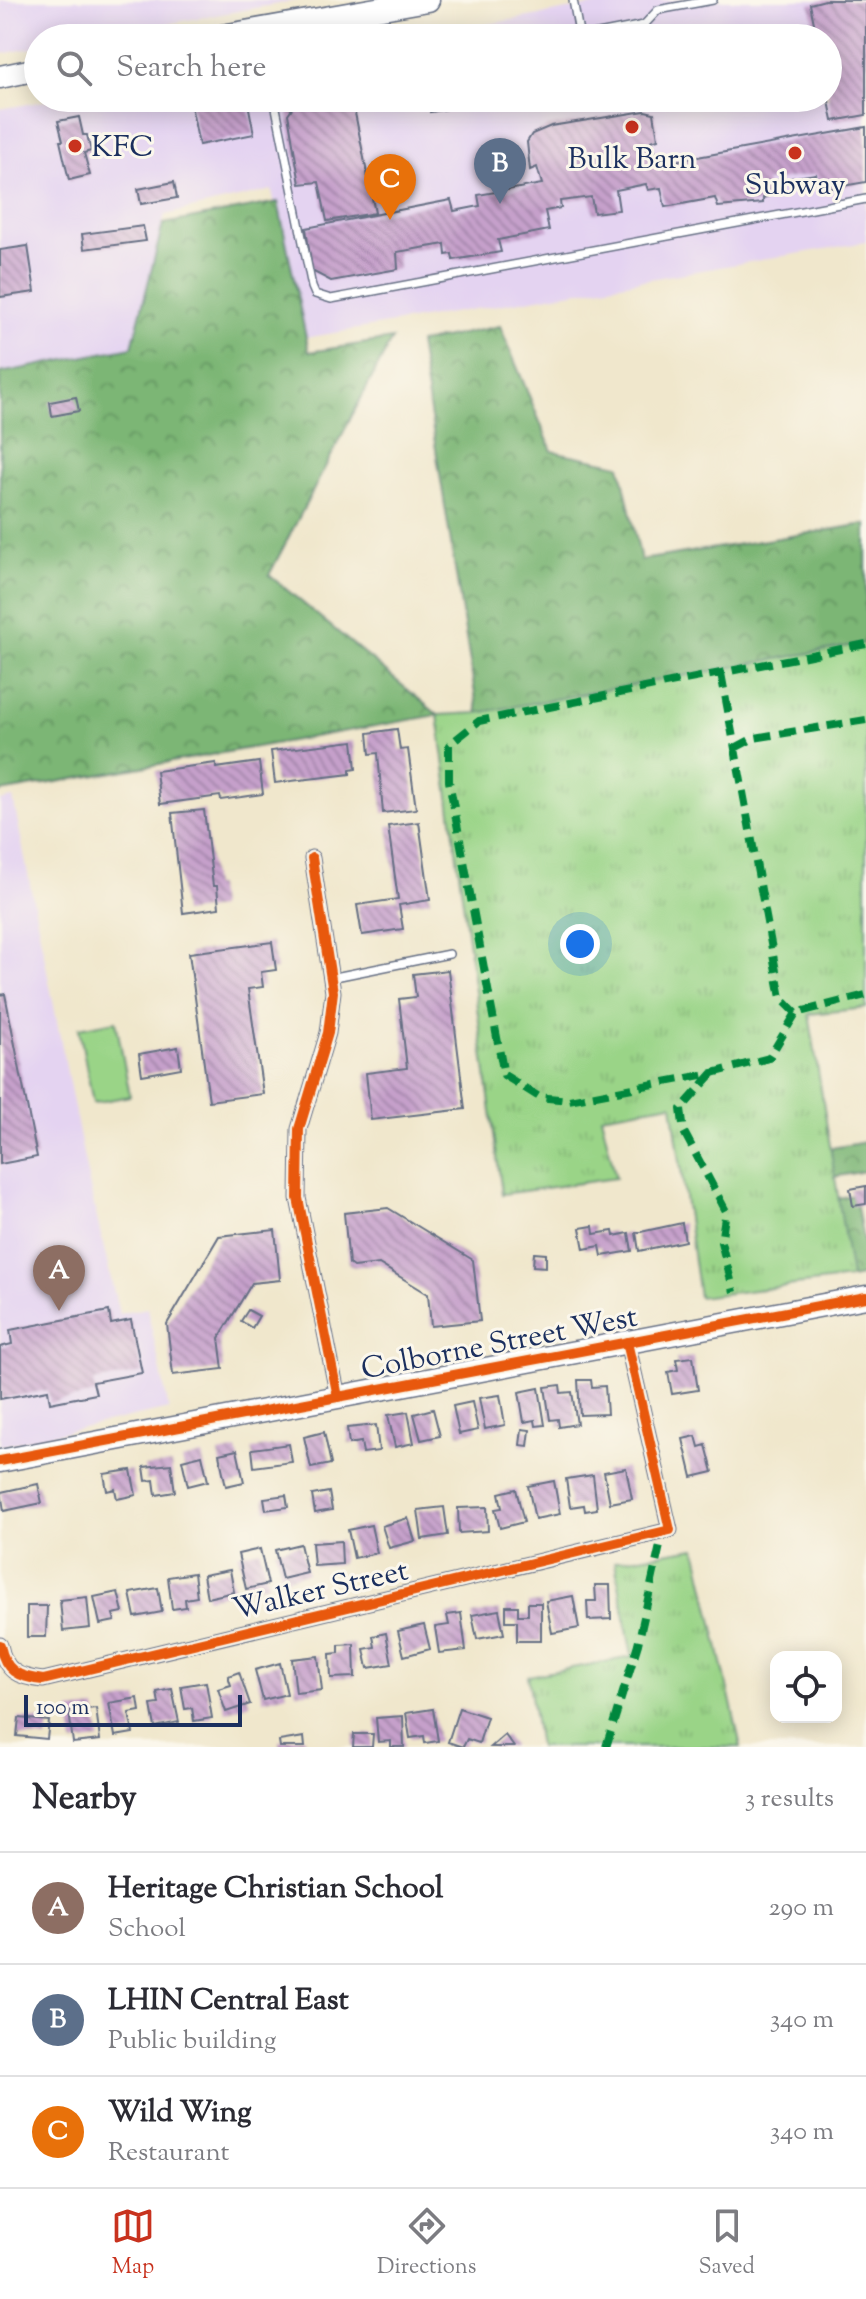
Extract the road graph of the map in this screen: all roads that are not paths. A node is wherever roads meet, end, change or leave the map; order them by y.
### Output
1 (428, 0) edge
2 (573, 0) edge
3 (713, 0) edge
4 (312, 24) edge
5 (577, 24) edge
6 (645, 24) edge
7 (24, 72) edge
8 (0, 77) edge
9 (277, 112) edge
10 (866, 199) edge
11 (312, 858) dead end
12 (449, 954) dead end
13 (330, 978) junction
14 (866, 1297) edge
15 (627, 1342) junction
16 (338, 1397) junction
17 (0, 1461) edge
18 (0, 1645) edge

1 - 4 street
2 - 5 lane
3 - 6 lane
7 - 8 street
9 - 10 lane
11 - 13 street
12 - 13 lane
13 - 16 street
14 - 15 street, Colborne Street West
15 - 16 street, Colborne Street West
15 - 18 street, Walker Street
16 - 17 street, Colborne Street West

